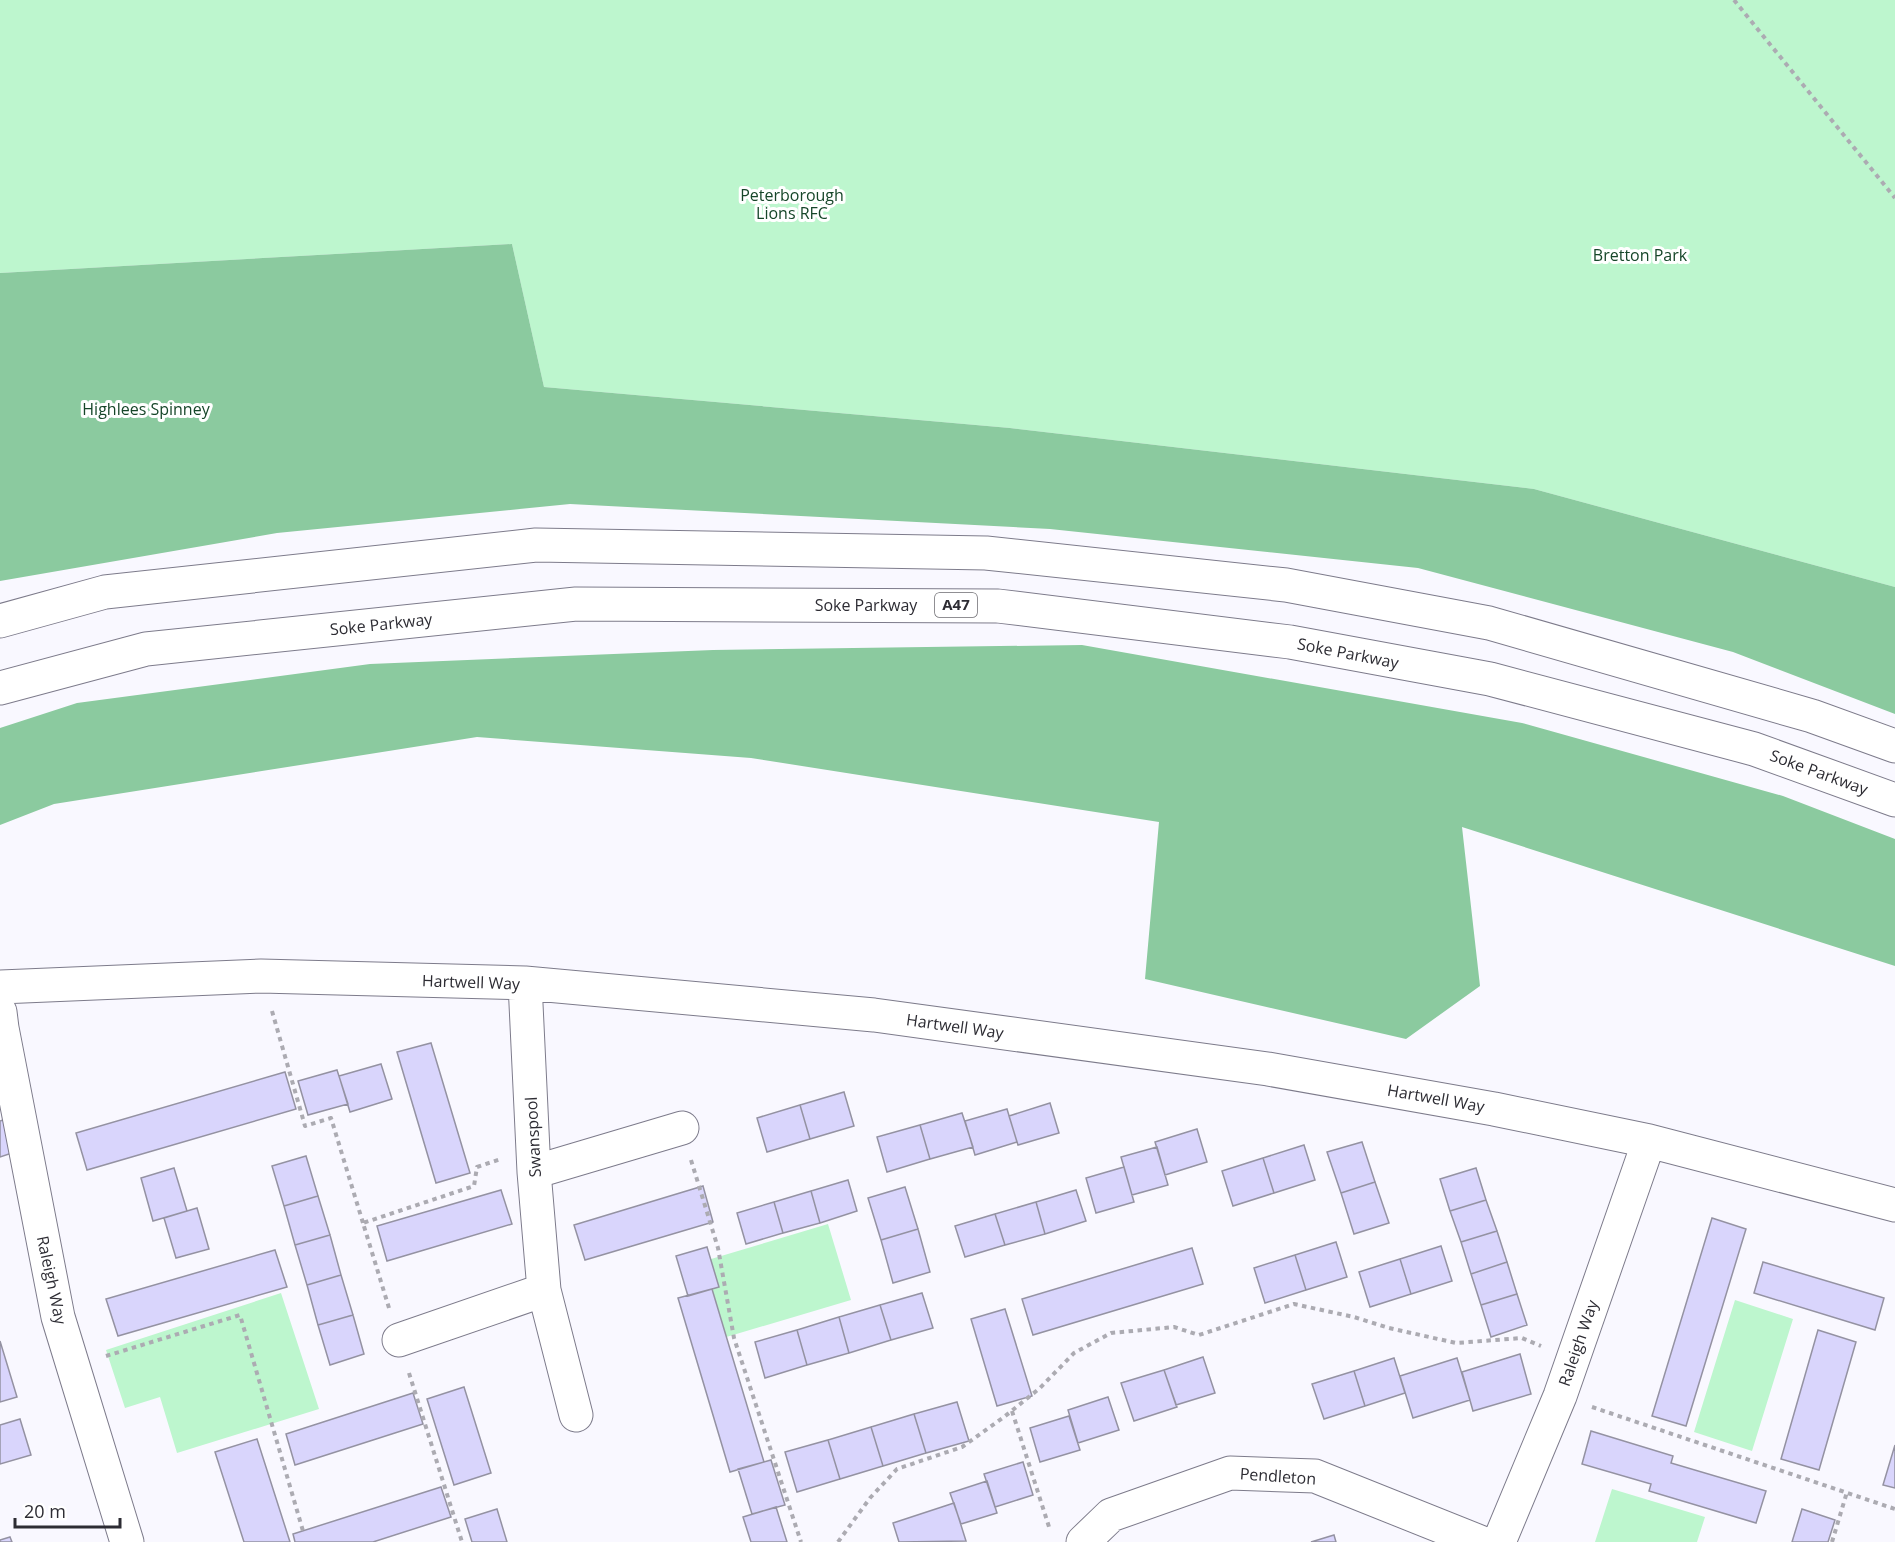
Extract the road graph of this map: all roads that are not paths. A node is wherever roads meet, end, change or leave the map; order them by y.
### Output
1 (0, 621) edge
2 (0, 688) edge
3 (1895, 746) edge
4 (1895, 800) edge
5 (525, 983) junction
6 (0, 987) edge
7 (0, 1012) edge
8 (682, 1128) road end
9 (1649, 1141) junction
10 (533, 1160) junction
11 (1895, 1206) edge
12 (544, 1290) junction
13 (399, 1340) road end
14 (576, 1415) dead end
15 (127, 1542) edge
16 (1083, 1542) edge
17 (1480, 1542) edge
18 (1499, 1542) edge

1 - 3 main road
2 - 4 main road, Soke Parkway / A47
5 - 6 main road, Hartwell Way
5 - 9 main road, Hartwell Way
5 - 10 main road, Swanspool
7 - 15 main road, Raleigh Way
8 - 10 main road
9 - 11 main road, Hartwell Way
9 - 18 main road, Raleigh Way
10 - 12 main road, Swanspool
12 - 13 main road
12 - 14 main road, Swanspool
16 - 17 main road, Pendleton

